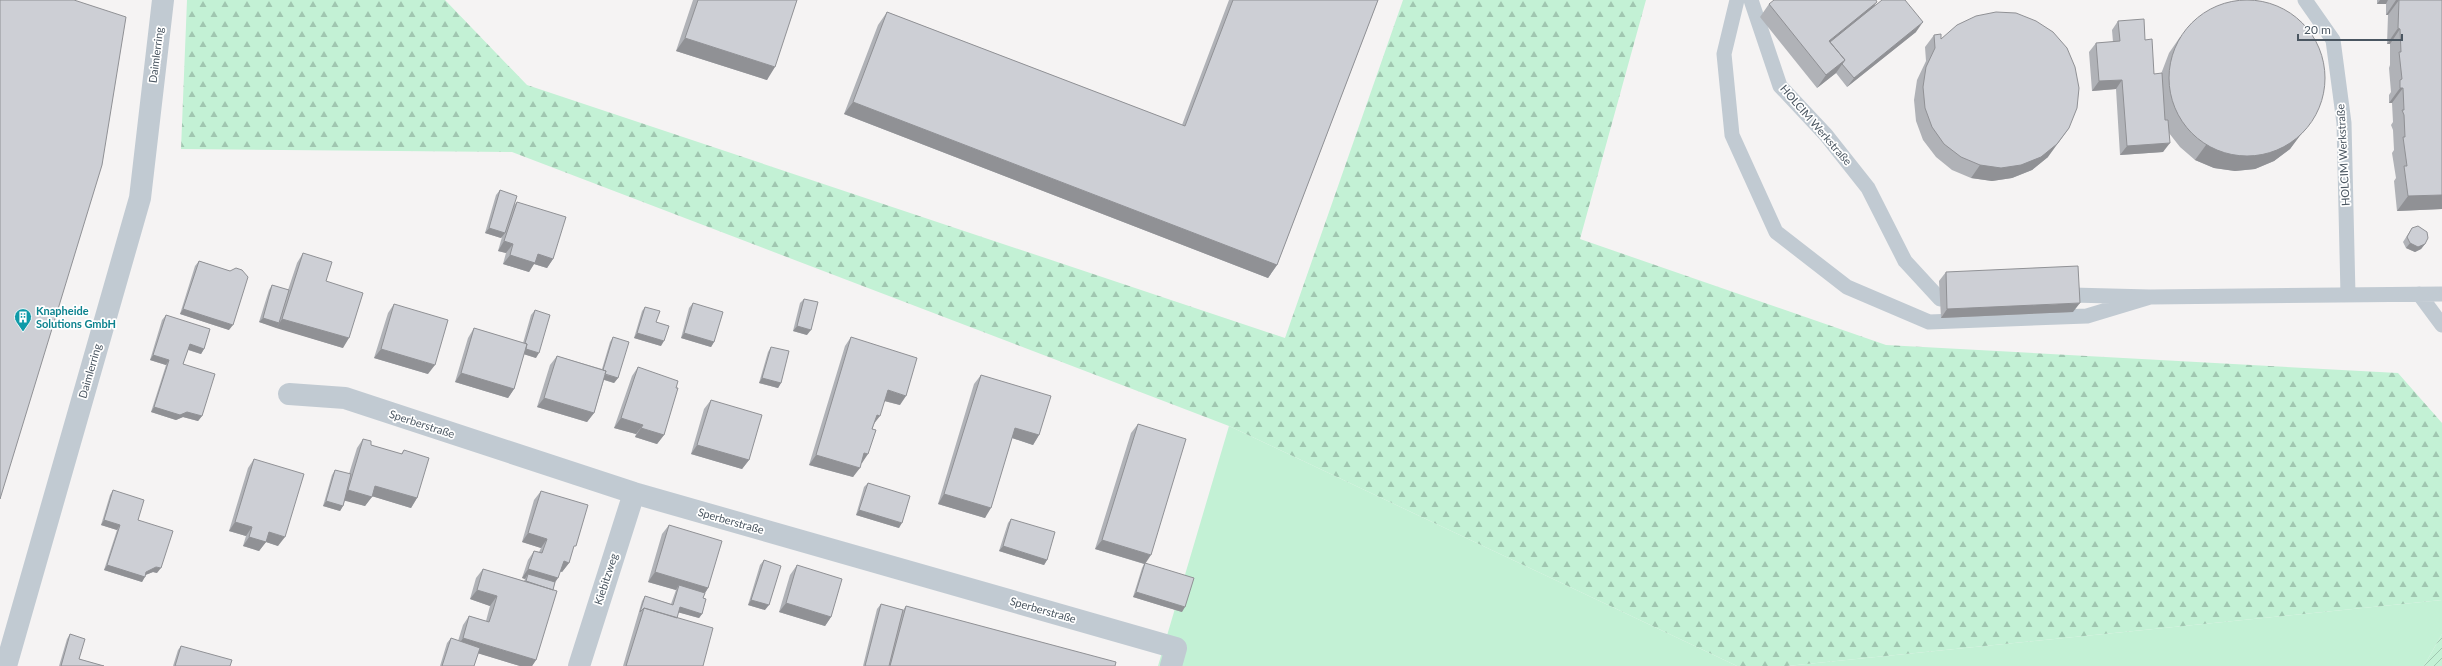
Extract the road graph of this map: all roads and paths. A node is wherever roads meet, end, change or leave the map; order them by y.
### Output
1 (163, 0) edge
2 (1737, 0) edge
3 (1751, 0) edge
4 (2305, 0) edge
5 (2419, 294) junction
6 (2442, 294) edge
7 (2072, 295) edge
8 (2348, 295) junction
9 (2150, 298) junction
10 (1940, 299) dead end
11 (2442, 325) edge
12 (289, 394) dead end
13 (634, 493) junction
14 (1173, 657) edge
15 (6, 666) edge
16 (579, 666) edge

1 - 15 street, Daimlerring
2 - 9 lane
3 - 10 lane, HOLCIM Werkstraße
4 - 8 lane, HOLCIM Werkstraße
5 - 6 lane
5 - 8 lane
5 - 11 lane
7 - 9 lane
8 - 9 lane
12 - 13 street, Sperberstraße
13 - 14 street, Sperberstraße
13 - 16 street, Kiebitzweg

